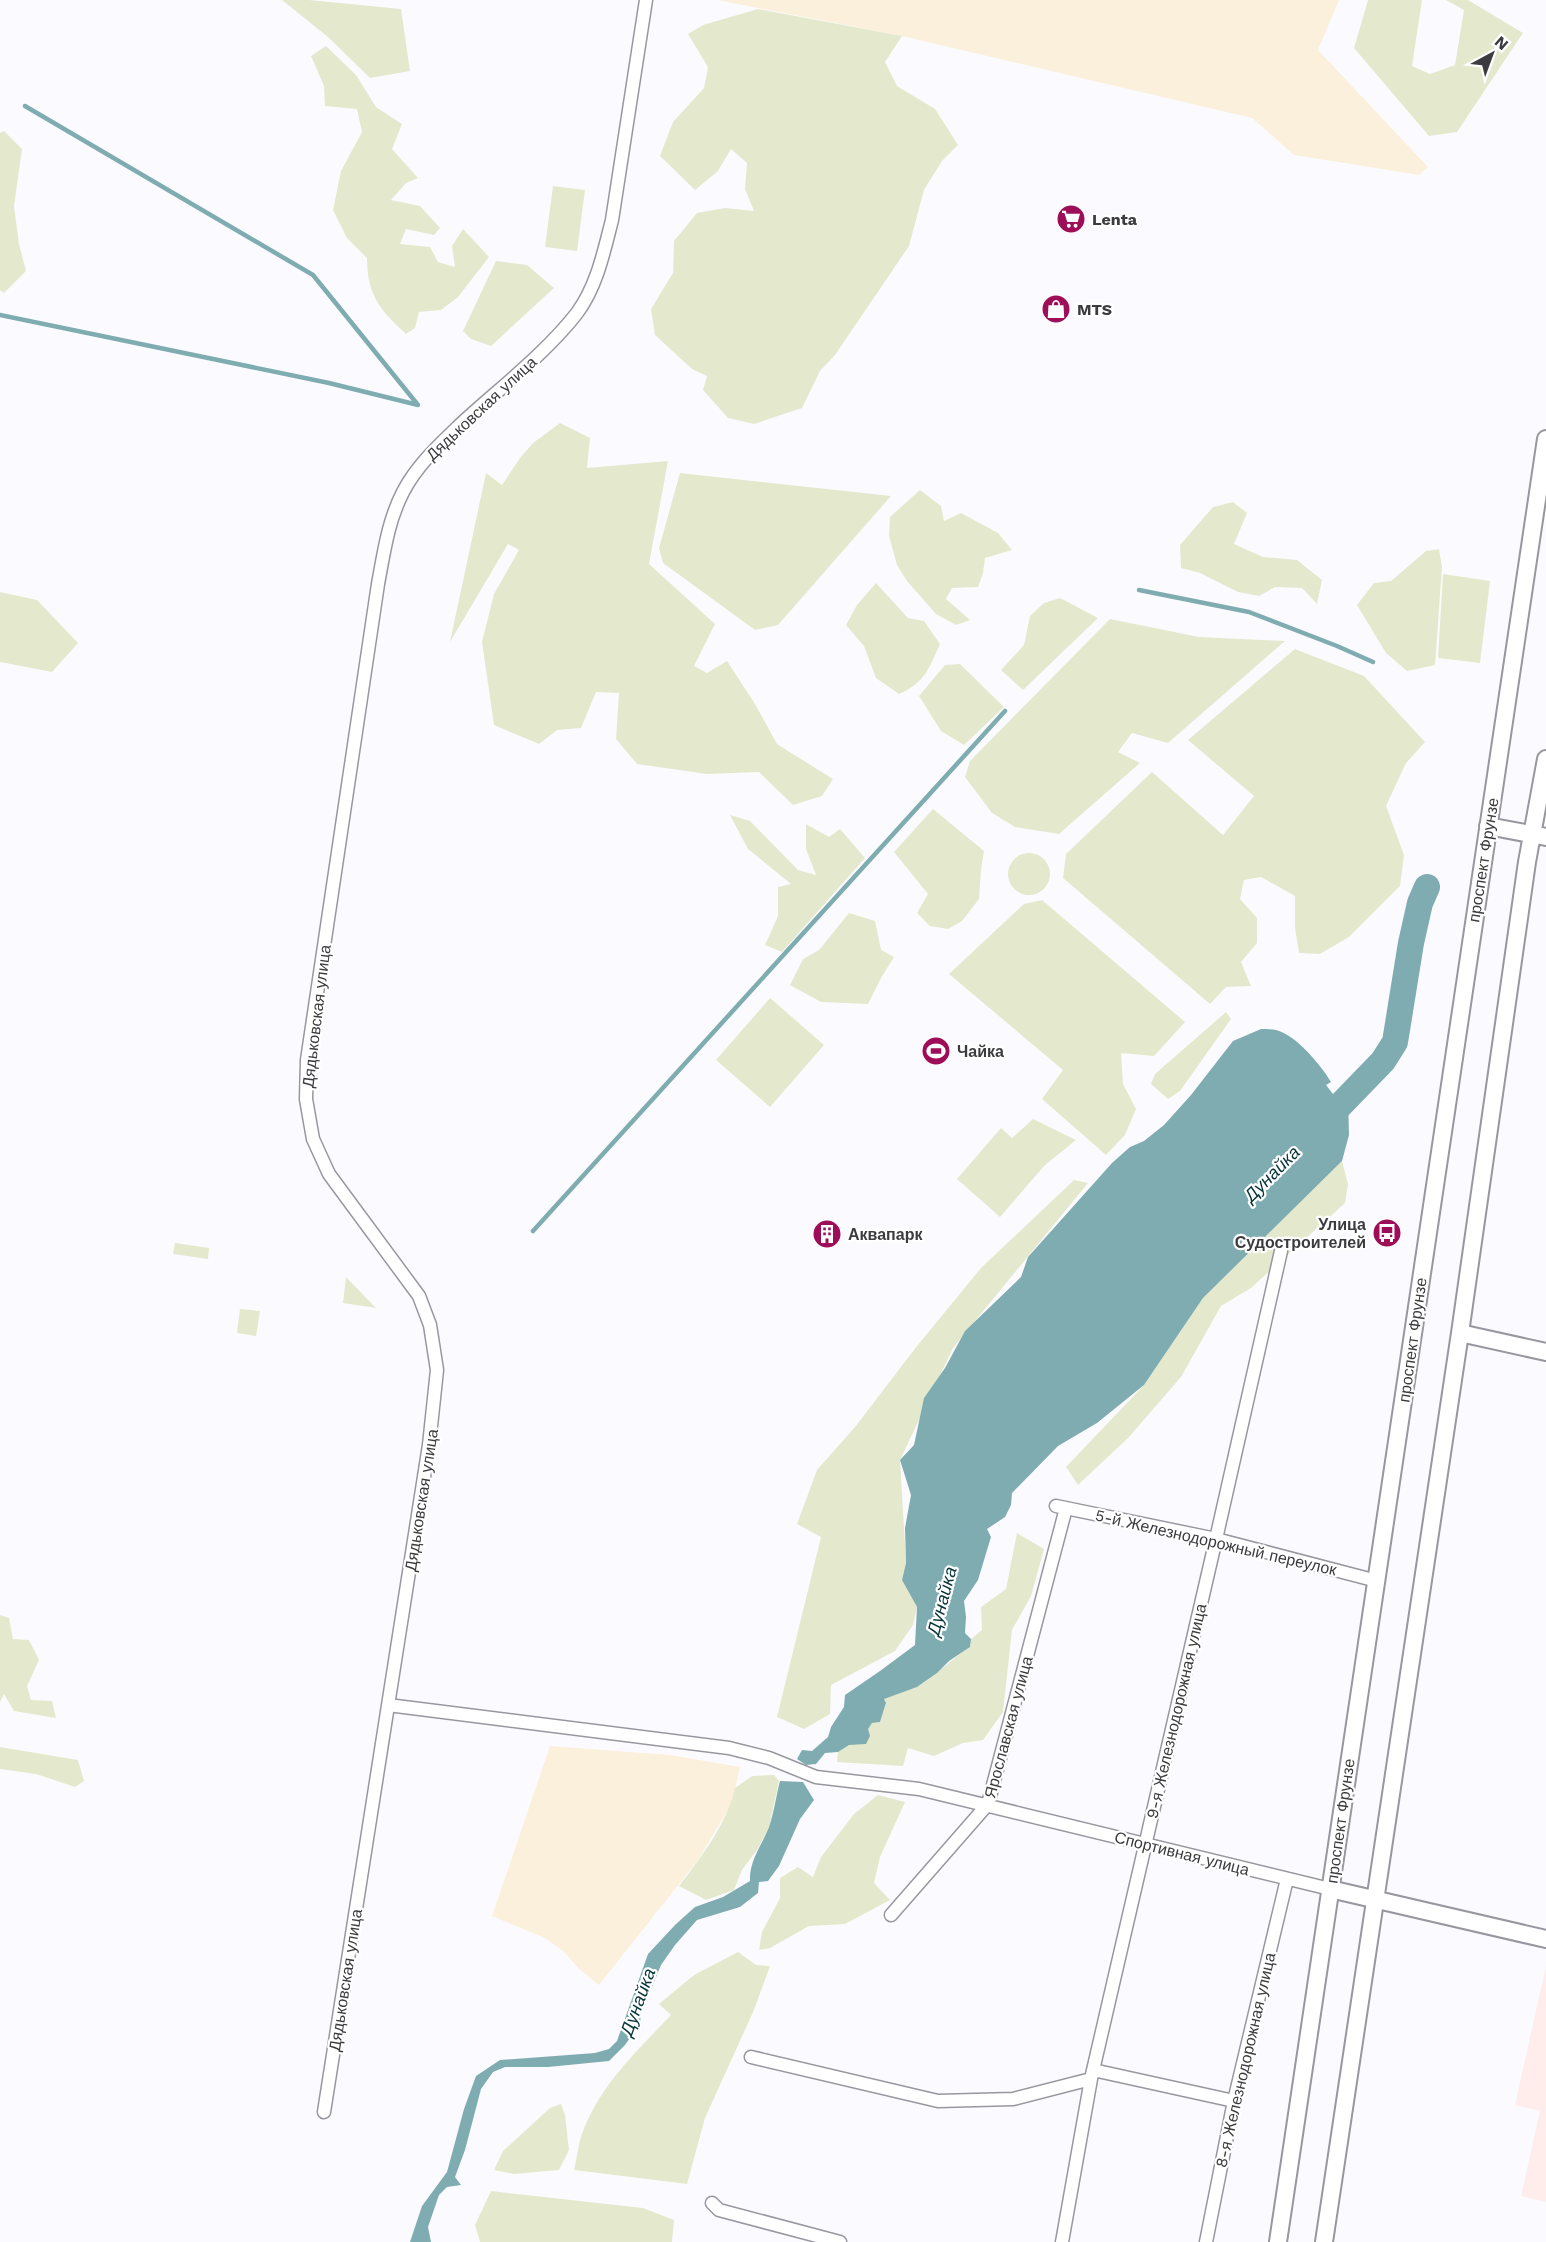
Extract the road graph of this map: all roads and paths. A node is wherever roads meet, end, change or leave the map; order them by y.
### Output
1 (646, 0) edge
2 (1546, 439) edge
3 (1546, 759) edge
4 (1488, 826) junction
5 (1539, 836) edge
6 (1281, 1251) dead end
7 (1460, 1333) junction
8 (1546, 1352) edge
9 (1061, 1507) joint
10 (1216, 1539) junction
11 (1377, 1581) junction
12 (388, 1705) junction
13 (988, 1804) junction
14 (1145, 1844) junction
15 (1287, 1879) junction
16 (1330, 1889) junction
17 (1375, 1900) junction
18 (891, 1915) dead end
19 (1546, 1939) edge
20 (751, 2057) dead end
21 (1092, 2074) junction
22 (1234, 2101) junction
23 (324, 2112) dead end
24 (712, 2203) dead end
25 (840, 2242) edge
26 (1062, 2242) edge
27 (1206, 2242) edge
28 (1278, 2242) edge
29 (1324, 2242) edge

1 - 12 street, Дядьковская улица
2 - 4 main road, проспект Фрунзе
3 - 5 main road
4 - 5 main road
4 - 11 main road, проспект Фрунзе
5 - 7 main road
6 - 10 street, 9-я Железнодорожная улица
7 - 8 main road
7 - 17 main road
9 - 10 street, 5-й Железнодорожный переулок
9 - 13 street, Ярославская улица
10 - 11 street, 5-й Железнодорожный переулок
10 - 14 street, 9-я Железнодорожная улица
11 - 16 main road, проспект Фрунзе
12 - 13 street, Спортивная улица
12 - 23 street, Дядьковская улица
13 - 14 street, Спортивная улица
13 - 18 street, Ярославская улица
14 - 15 street, Спортивная улица
14 - 21 street, 9-я Железнодорожная улица
15 - 16 street, Спортивная улица
15 - 22 street, 8-я Железнодорожная улица
16 - 17 main road, Спортивная улица
16 - 28 main road, проспект Фрунзе
17 - 19 main road, Спортивная улица
17 - 29 main road
20 - 21 street
21 - 22 street
21 - 26 street, 9-я Железнодорожная улица
22 - 27 street, 8-я Железнодорожная улица
24 - 25 street

